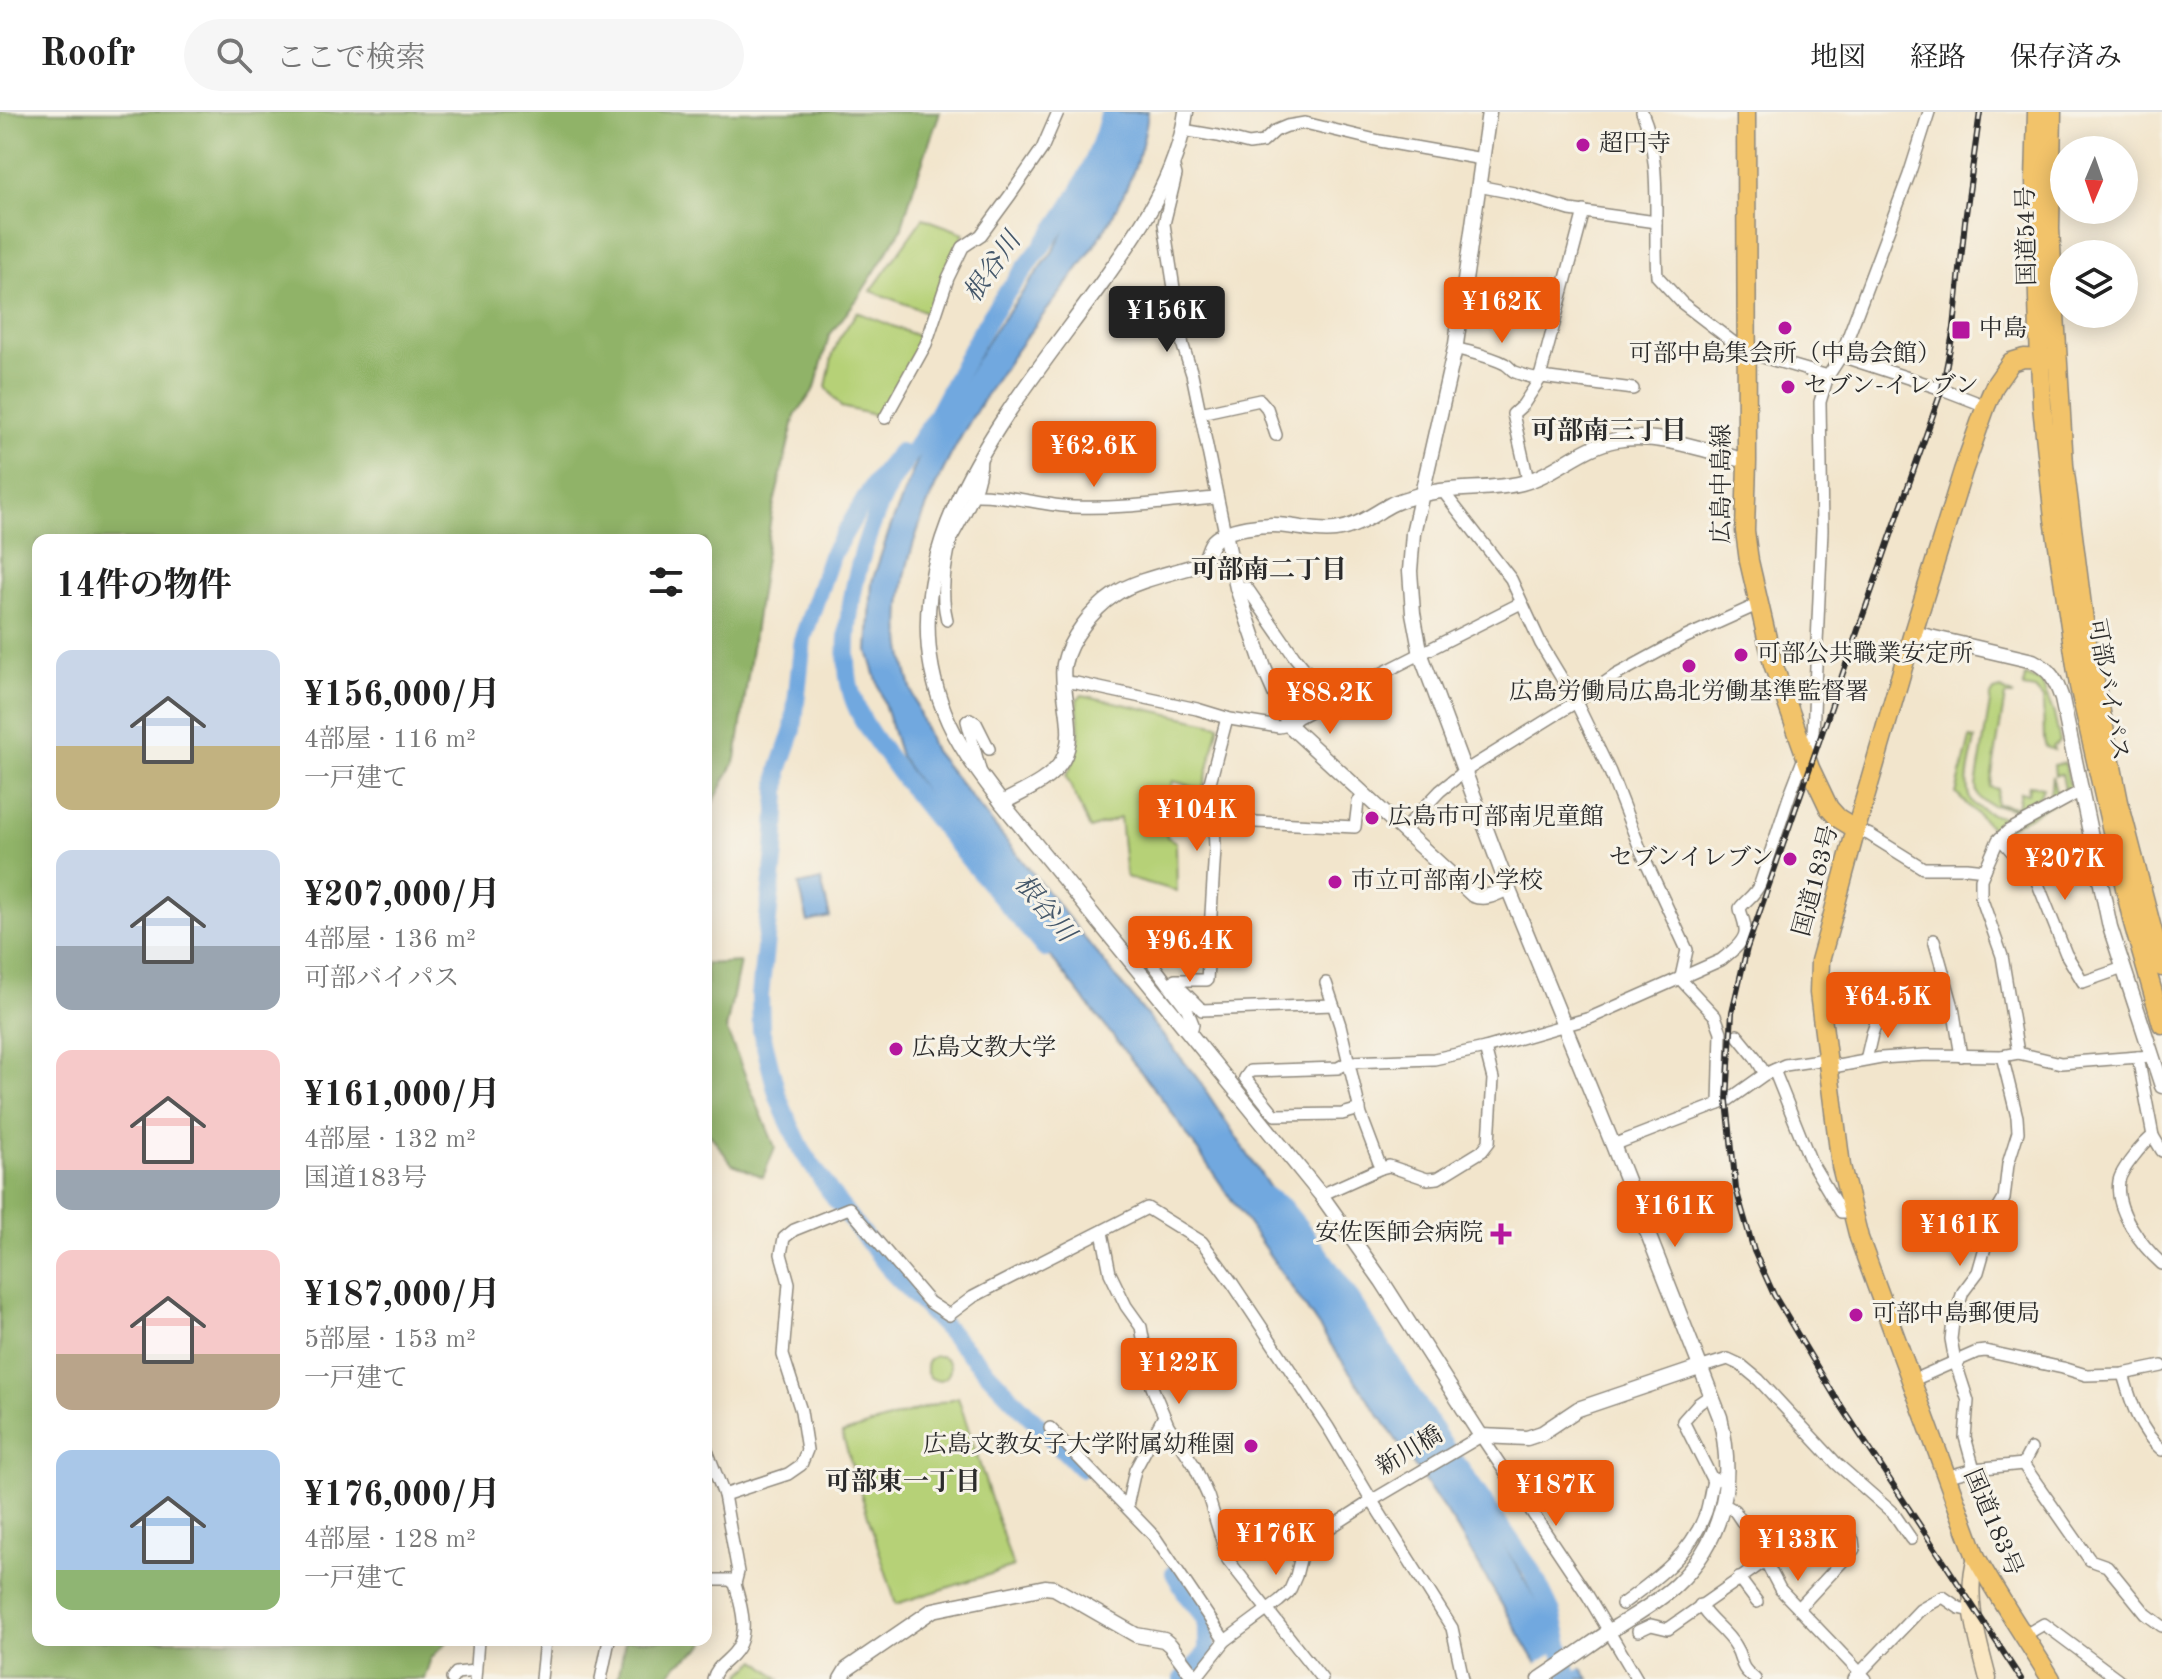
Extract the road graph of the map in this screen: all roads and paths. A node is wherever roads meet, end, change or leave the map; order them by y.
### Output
1 (1058, 112) edge
2 (1186, 112) edge
3 (1489, 112) edge
4 (1642, 112) edge
5 (1746, 112) edge
6 (1929, 112) edge
7 (2037, 112) edge
8 (2052, 112) edge
9 (1183, 130) junction
10 (1482, 159) junction
11 (1173, 164) junction
12 (1478, 186) junction
13 (1584, 211) junction
14 (1656, 222) junction
15 (1455, 348) junction
16 (1746, 352) junction
17 (1841, 356) junction
18 (2048, 358) junction
19 (1828, 376) junction
20 (1541, 378) junction
21 (1633, 389) dead end
22 (1986, 406) junction
23 (1200, 413) junction
24 (885, 418) dead end
25 (1276, 435) dead end
26 (981, 457) junction
27 (1747, 461) junction
28 (1528, 480) junction
29 (1442, 490) junction
30 (1421, 494) junction
31 (974, 495) junction
32 (1216, 498) junction
33 (1225, 533) junction
34 (947, 538) junction
35 (1237, 588) junction
36 (1521, 603) junction
37 (1759, 604) junction
38 (947, 620) dead end
39 (1913, 633) junction
40 (1421, 655) junction
41 (1064, 682) junction
42 (1330, 700) junction
43 (1576, 702) junction
44 (1227, 718) junction
45 (1289, 725) junction
46 (989, 749) dead end
47 (1805, 755) junction
48 (1465, 771) junction
49 (981, 775) junction
50 (2081, 791) junction
51 (1365, 794) junction
52 (1002, 803) junction
53 (1214, 820) junction
54 (1404, 829) junction
55 (1856, 829) junction
56 (2000, 838) junction
57 (1985, 870) junction
58 (1508, 888) junction
59 (1934, 940) dead end
60 (1140, 947) dead end
61 (2162, 967) edge
62 (2123, 968) junction
63 (1681, 977) junction
64 (1326, 983) dead end
65 (1168, 984) junction
66 (1333, 1005) junction
67 (1880, 1012) dead end
68 (2162, 1024) edge
69 (1563, 1026) junction
70 (1191, 1034) junction
71 (1737, 1035) dead end
72 (1485, 1048) junction
73 (2018, 1053) junction
74 (1961, 1056) junction
75 (2002, 1056) junction
76 (2145, 1057) junction
77 (1826, 1059) junction
78 (1866, 1060) junction
79 (1349, 1062) junction
80 (1770, 1072) junction
81 (2162, 1086) edge
82 (1719, 1104) junction
83 (1360, 1109) junction
84 (2153, 1136) junction
85 (1613, 1145) junction
86 (2162, 1151) edge
87 (1381, 1168) junction
88 (1321, 1195) junction
89 (1852, 1212) junction
90 (1102, 1232) junction
91 (2162, 1264) edge
92 (1955, 1361) junction
93 (2162, 1366) edge
94 (1699, 1368) junction
95 (2123, 1374) junction
96 (1911, 1381) junction
97 (1711, 1395) junction
98 (1164, 1416) junction
99 (1050, 1428) dead end
100 (1474, 1440) junction
101 (2031, 1449) dead end
102 (2162, 1450) edge
103 (712, 1464) edge
104 (2023, 1464) junction
105 (1974, 1469) junction
106 (1946, 1477) junction
107 (1720, 1479) junction
108 (724, 1495) junction
109 (1374, 1499) junction
110 (1725, 1505) junction
111 (1127, 1506) junction
112 (1911, 1539) dead end
113 (1755, 1541) junction
114 (1976, 1557) junction
115 (1765, 1561) junction
116 (1739, 1578) junction
117 (712, 1580) edge
118 (735, 1584) junction
119 (1757, 1602) dead end
120 (1622, 1604) dead end
121 (1700, 1605) junction
122 (1799, 1608) junction
123 (1267, 1610) junction
124 (1972, 1611) junction
125 (2162, 1626) edge
126 (1638, 1631) dead end
127 (1606, 1635) junction
128 (2025, 1635) junction
129 (1225, 1641) junction
130 (477, 1646) edge
131 (544, 1646) edge
132 (608, 1646) edge
133 (1192, 1674) edge
134 (475, 1675) edge
135 (1860, 1677) edge
136 (452, 1679) edge
137 (541, 1679) edge
138 (601, 1679) edge
139 (713, 1679) edge
140 (841, 1679) edge
141 (1322, 1679) edge
142 (1463, 1679) edge
143 (1540, 1679) edge
144 (1637, 1679) edge
145 (1755, 1679) edge
146 (1988, 1679) edge
147 (2051, 1679) edge
148 (2118, 1679) edge

1 - 24 street
2 - 9 street
3 - 10 street
4 - 14 street
5 - 16 main road, 広島中島線
6 - 17 street
7 - 18 main road, 国道54号
8 - 18 main road, 国道54号
9 - 10 street
9 - 11 street
10 - 12 street
11 - 23 street
11 - 26 street
12 - 13 street
12 - 15 street
13 - 14 street
13 - 20 street
14 - 16 street
15 - 20 street
15 - 30 street
16 - 19 street
16 - 27 main road, 広島中島線
17 - 19 street
17 - 22 street
18 - 22 main road, 国道183号
18 - 61 main road, 可部バイパス
18 - 68 main road, 可部バイパス
19 - 47 street
20 - 21 street
20 - 28 street
22 - 39 main road, 国道183号
23 - 25 street
23 - 32 street
26 - 31 street
26 - 34 street
27 - 28 street
27 - 37 main road, 広島中島線
28 - 29 street
29 - 30 street
29 - 36 street
30 - 33 street
30 - 40 street
31 - 32 street
31 - 34 street
32 - 33 street
33 - 35 street
33 - 41 street
34 - 38 street
34 - 49 street
35 - 42 street
35 - 45 street
36 - 40 street
36 - 43 street
37 - 43 street
37 - 47 main road, 広島中島線
39 - 50 street
39 - 55 main road, 国道183号
40 - 42 street
40 - 48 street
41 - 44 street
41 - 52 street
42 - 45 street
43 - 48 street
43 - 63 street
44 - 45 street
44 - 53 street
45 - 51 street
46 - 49 street
47 - 55 main road, 広島中島線
47 - 63 street
48 - 54 street
48 - 58 street
49 - 52 street
50 - 56 street
50 - 62 street
51 - 53 street
51 - 54 street
52 - 70 street
53 - 65 street
54 - 58 street
55 - 57 street
55 - 77 main road, 国道183号
56 - 57 street
56 - 62 street
57 - 73 street
58 - 69 street
59 - 74 street
60 - 65 street
62 - 76 street
63 - 69 street
63 - 82 street
64 - 66 street
65 - 66 street
65 - 70 street
66 - 79 street
67 - 78 street
69 - 72 street
69 - 85 street
70 - 88 street
71 - 80 street
72 - 79 street
72 - 87 street
73 - 75 street
73 - 76 street
74 - 75 street
74 - 78 street
75 - 92 street
76 - 81 street
76 - 84 street
77 - 78 street
77 - 80 street
77 - 89 main road, 国道183号
79 - 83 street
79 - 83 street
80 - 82 street
80 - 89 street
82 - 85 street
83 - 87 street
84 - 86 street
84 - 91 street
85 - 94 street
87 - 88 street
88 - 100 street
89 - 96 main road, 国道183号
90 - 98 street
90 - 108 street
90 - 109 street
92 - 95 street
92 - 96 street
92 - 105 street
93 - 95 street
94 - 97 street
94 - 100 street
94 - 112 street
95 - 102 street
96 - 106 main road, 国道183号
97 - 107 street
97 - 107 street
98 - 111 street
98 - 123 street
99 - 111 street
100 - 109 street, 新川橋
100 - 127 street
101 - 104 street
103 - 108 street
104 - 105 street
104 - 125 street
105 - 106 street
106 - 114 main road, 国道183号
107 - 110 street
107 - 120 street
108 - 118 street
109 - 123 street, 新川橋
109 - 142 street
110 - 113 street
110 - 127 street
111 - 129 street
113 - 115 street
113 - 122 street
114 - 124 main road
114 - 128 main road, 国道183号
115 - 116 street
115 - 122 street
116 - 119 street
116 - 121 street
117 - 118 street
118 - 139 street
121 - 126 street
121 - 145 street
122 - 135 street
123 - 129 street, 新川橋
123 - 141 street
124 - 135 street
124 - 146 main road
127 - 143 street
127 - 144 street
128 - 147 main road, 国道183号
128 - 148 street
129 - 133 street, 新川橋
130 - 134 street
131 - 137 street
132 - 138 street
133 - 140 street
134 - 136 street

